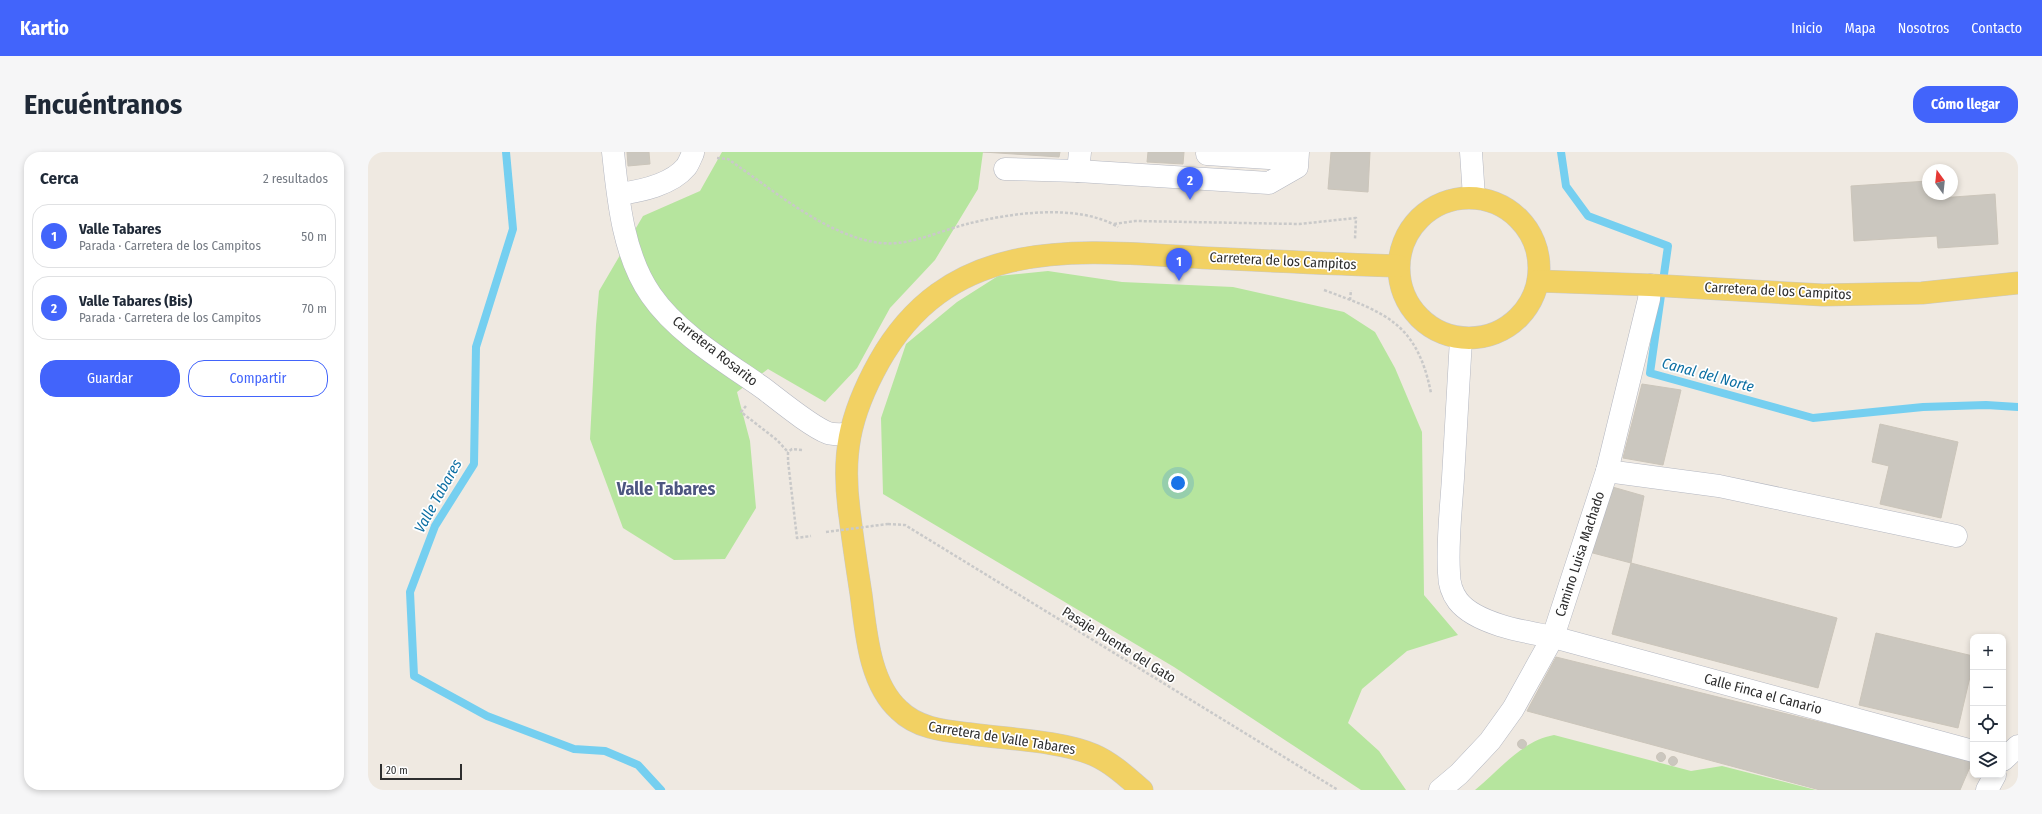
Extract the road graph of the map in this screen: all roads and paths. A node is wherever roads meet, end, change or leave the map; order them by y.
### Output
1 (613, 152) edge
2 (1471, 152) edge
3 (1207, 153) edge
4 (1297, 156) edge
5 (690, 160) edge
6 (1079, 162) edge
7 (1005, 169) dead end
8 (1206, 179) junction
9 (619, 194) junction
10 (1474, 197) junction
11 (1356, 218) dead end
12 (1398, 266) junction
13 (1538, 281) junction
14 (2018, 283) edge
15 (1650, 285) junction
16 (1350, 300) dead end
17 (1461, 339) junction
18 (1456, 422) junction
19 (849, 434) junction
20 (800, 449) dead end
21 (1607, 471) junction
22 (826, 532) dead end
23 (811, 536) dead end
24 (1956, 536) dead end
25 (1553, 637) junction
26 (2018, 746) edge
27 (1970, 749) edge
28 (2006, 756) edge
29 (1993, 778) edge
30 (1142, 790) edge
31 (1338, 790) edge
32 (1440, 790) edge
33 (1987, 790) edge

1 - 9 street, Carretera Rosarito
2 - 10 street
3 - 4 street
3 - 8 street
4 - 8 street
5 - 9 street
5 - 11 path
6 - 7 street
6 - 8 street
9 - 19 street, Carretera Rosarito
10 - 12 main road
10 - 13 main road
12 - 17 main road
12 - 19 main road, Carretera de los Campitos
13 - 15 main road, Carretera de los Campitos
13 - 17 main road
14 - 15 main road, Carretera de los Campitos
15 - 21 street, Camino Luisa Machado
16 - 18 path
17 - 18 street, Calle Finca el Canario
18 - 25 street, Calle Finca el Canario
19 - 30 main road, Carretera de Valle Tabares
20 - 23 path
21 - 24 street
21 - 25 street, Camino Luisa Machado
22 - 31 path, Pasaje Puente del Gato, bridge
25 - 27 street, Calle Finca el Canario
25 - 32 street, Camino Luisa Machado
26 - 28 street
29 - 33 street

